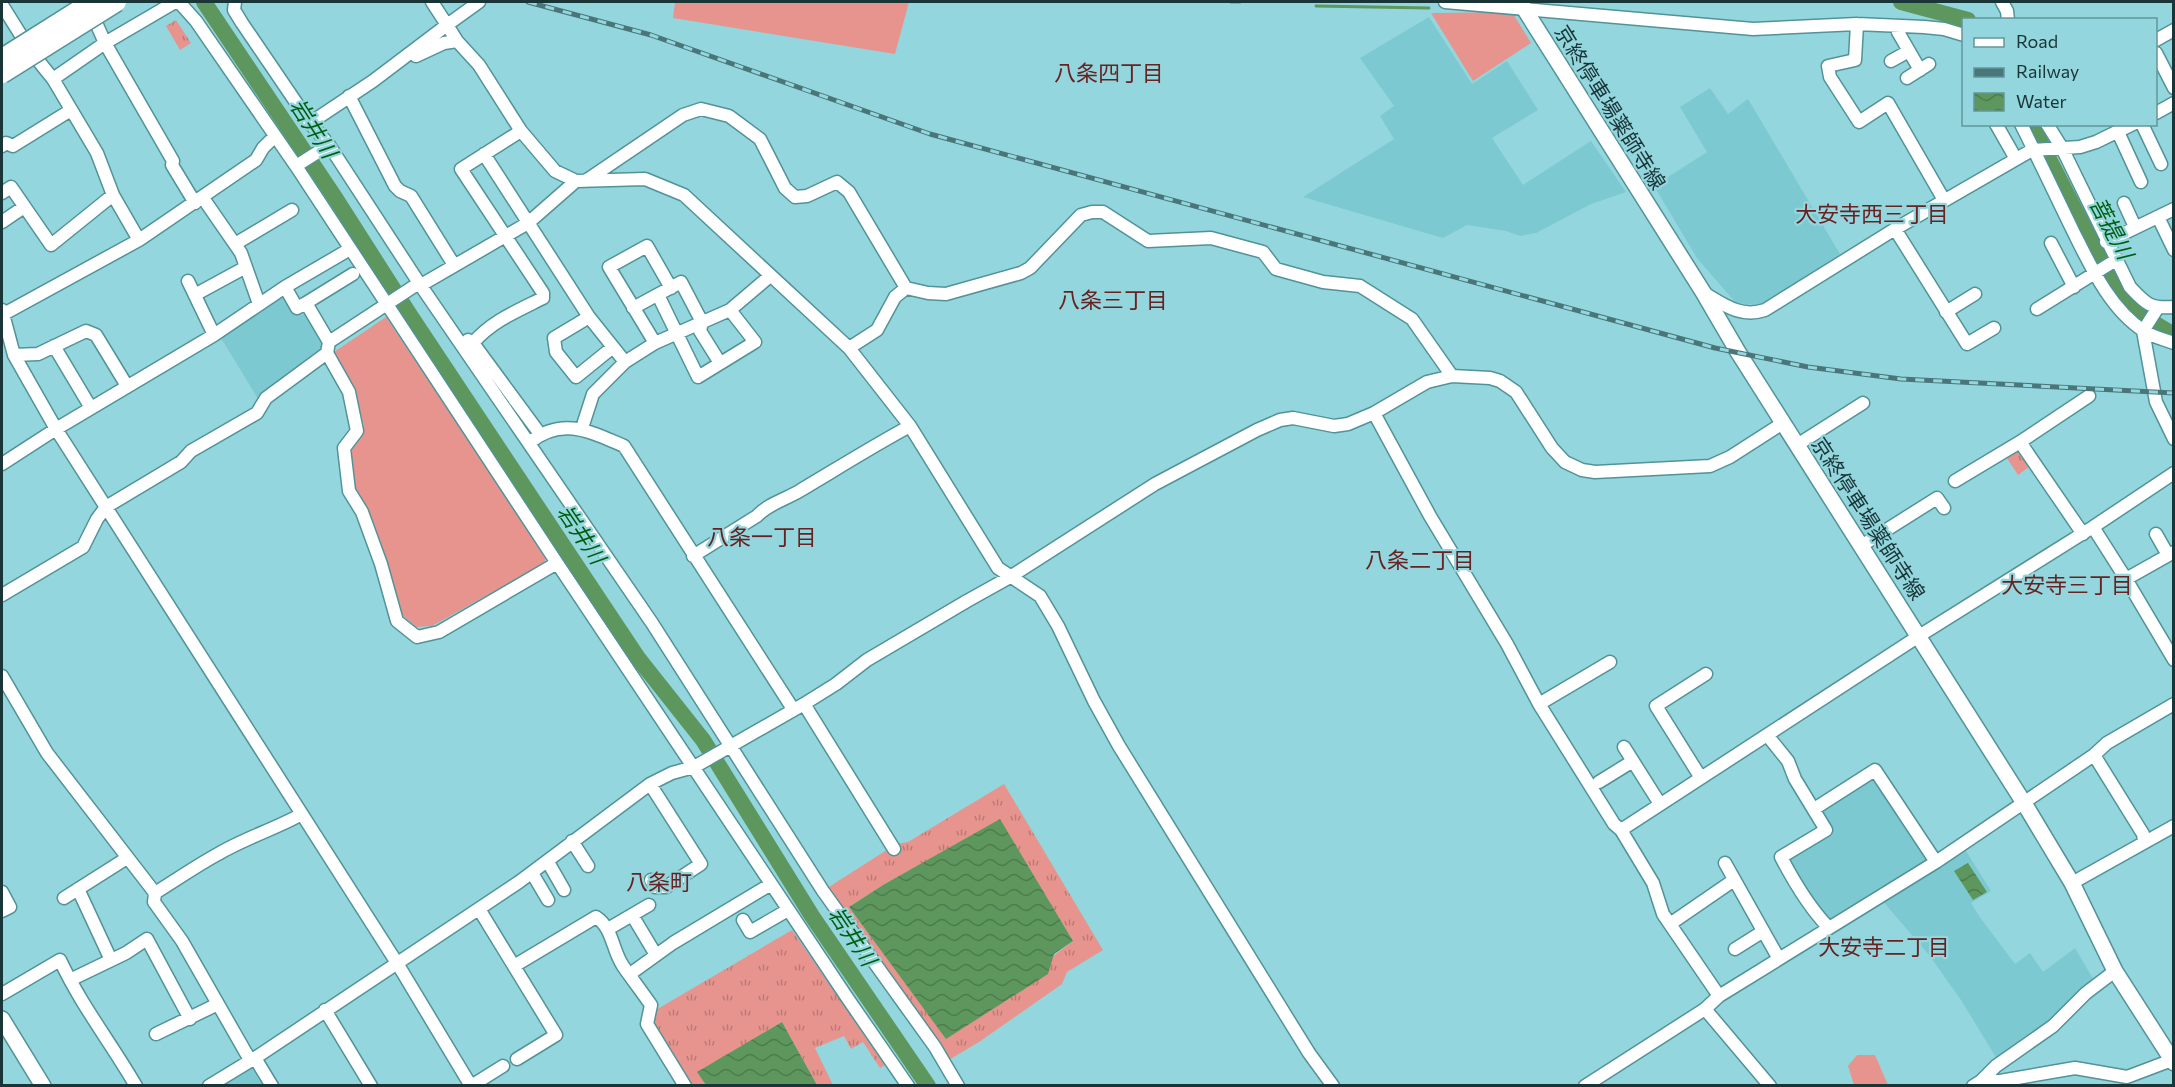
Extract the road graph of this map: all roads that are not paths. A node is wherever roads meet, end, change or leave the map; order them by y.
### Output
1 (117, 2) edge
2 (177, 2) edge
3 (235, 2) edge
4 (432, 2) edge
5 (479, 2) edge
6 (1446, 2) edge
7 (2002, 2) edge
8 (2, 5) edge
9 (1521, 5) edge
10 (92, 9) edge
11 (2007, 18) edge
12 (1857, 24) junction
13 (447, 26) junction
14 (1899, 26) junction
15 (2174, 30) edge
16 (1962, 34) edge
17 (2157, 39) edge
18 (457, 41) junction
19 (105, 43) junction
20 (1909, 51) junction
21 (32, 53) junction
22 (2157, 55) edge
23 (2, 58) edge
24 (1892, 61) dead end
25 (394, 67) junction
26 (2, 73) edge
27 (1907, 78) dead end
28 (53, 79) junction
29 (2174, 88) edge
30 (349, 96) junction
31 (2173, 103) edge
32 (70, 110) junction
33 (2157, 112) edge
34 (310, 123) junction
35 (1997, 126) edge
36 (2022, 126) edge
37 (2048, 126) edge
38 (2129, 126) edge
39 (2143, 126) edge
40 (521, 131) junction
41 (2118, 132) junction
42 (274, 136) junction
43 (2, 146) edge
44 (326, 146) junction
45 (2060, 148) junction
46 (2034, 150) junction
47 (484, 154) junction
48 (2016, 159) junction
49 (2161, 164) dead end
50 (298, 165) junction
51 (581, 181) junction
52 (2141, 182) dead end
53 (2, 193) edge
54 (113, 195) junction
55 (199, 200) junction
56 (1944, 200) junction
57 (2124, 203) dead end
58 (24, 207) junction
59 (2174, 209) edge
60 (292, 210) dead end
61 (2158, 217) junction
62 (2, 222) edge
63 (528, 223) junction
64 (2135, 227) junction
65 (1894, 229) junction
66 (505, 236) junction
67 (139, 240) junction
68 (2106, 242) junction
69 (2051, 243) dead end
70 (235, 244) junction
71 (350, 249) junction
72 (2174, 250) edge
73 (2113, 262) junction
74 (454, 265) junction
75 (246, 267) junction
76 (2096, 272) junction
77 (353, 274) dead end
78 (770, 276) junction
79 (188, 281) dead end
80 (419, 284) junction
81 (285, 287) junction
82 (2074, 287) junction
83 (671, 288) junction
84 (906, 288) junction
85 (200, 292) dead end
86 (1703, 292) junction
87 (1975, 294) dead end
88 (658, 295) junction
89 (306, 303) junction
90 (389, 303) junction
91 (259, 304) junction
92 (2174, 307) edge
93 (633, 308) junction
94 (2037, 309) dead end
95 (730, 310) junction
96 (2156, 311) junction
97 (1946, 312) junction
98 (2, 313) edge
99 (589, 317) junction
100 (702, 322) junction
101 (450, 327) junction
102 (1994, 328) dead end
103 (2143, 330) junction
104 (676, 333) junction
105 (214, 335) junction
106 (473, 343) junction
107 (655, 343) junction
108 (2174, 343) edge
109 (54, 346) junction
110 (328, 347) junction
111 (613, 347) junction
112 (849, 348) junction
113 (14, 356) junction
114 (625, 362) junction
115 (720, 363) junction
116 (1452, 376) junction
117 (127, 386) junction
118 (2089, 396) dead end
119 (1863, 403) dead end
120 (91, 408) junction
121 (1374, 413) junction
122 (1783, 423) junction
123 (910, 426) junction
124 (56, 429) junction
125 (582, 429) junction
126 (535, 438) junction
127 (2174, 439) edge
128 (2019, 442) junction
129 (1797, 445) junction
130 (2, 464) edge
131 (2174, 473) edge
132 (1955, 481) dead end
133 (106, 507) junction
134 (1944, 508) dead end
135 (2088, 531) junction
136 (2156, 534) dead end
137 (1861, 546) junction
138 (2171, 553) edge
139 (693, 556) junction
140 (557, 563) junction
141 (1010, 577) junction
142 (2126, 579) junction
143 (2, 595) edge
144 (1919, 636) junction
145 (2174, 660) edge
146 (1610, 662) dead end
147 (1706, 674) dead end
148 (2, 676) edge
149 (1539, 704) junction
150 (2174, 704) edge
151 (799, 707) junction
152 (1767, 735) junction
153 (1624, 747) dead end
154 (727, 748) junction
155 (2094, 755) junction
156 (1633, 762) junction
157 (696, 766) junction
158 (1701, 778) junction
159 (1599, 782) dead end
160 (650, 784) junction
161 (2024, 802) junction
162 (1660, 804) junction
163 (1814, 809) junction
164 (302, 814) junction
165 (2174, 826) edge
166 (1621, 830) junction
167 (572, 841) junction
168 (2144, 842) junction
169 (894, 849) dead end
170 (127, 858) junction
171 (1936, 861) junction
172 (548, 862) junction
173 (1725, 863) dead end
174 (588, 866) dead end
175 (532, 873) junction
176 (651, 879) dead end
177 (1734, 880) junction
178 (2072, 883) junction
179 (771, 884) junction
180 (78, 889) junction
181 (564, 890) dead end
182 (2, 892) edge
183 (155, 893) junction
184 (64, 898) dead end
185 (548, 900) dead end
186 (649, 905) dead end
187 (479, 909) junction
188 (788, 910) junction
189 (2, 911) edge
190 (632, 915) junction
191 (743, 920) dead end
192 (1670, 924) junction
193 (1828, 927) junction
194 (608, 929) junction
195 (1762, 932) junction
196 (1735, 949) dead end
197 (657, 955) junction
198 (1779, 959) junction
199 (111, 960) junction
200 (397, 963) junction
201 (514, 966) junction
202 (2115, 971) junction
203 (630, 974) junction
204 (70, 980) junction
205 (2, 994) edge
206 (1719, 996) junction
207 (218, 1004) junction
208 (1705, 1009) junction
209 (325, 1010) junction
210 (2, 1019) edge
211 (190, 1019) junction
212 (156, 1034) dead end
213 (253, 1059) junction
214 (517, 1059) dead end
215 (2173, 1062) edge
216 (503, 1066) dead end
217 (2043, 1080) edge
218 (1977, 1083) edge
219 (43, 1086) edge
220 (136, 1086) edge
221 (209, 1086) edge
222 (272, 1086) edge
223 (371, 1086) edge
224 (685, 1086) edge
225 (908, 1086) edge
226 (958, 1086) edge
227 (1333, 1086) edge
228 (1585, 1086) edge
229 (1770, 1086) edge

1 - 10 street
1 - 26 highway, bridge
2 - 19 street
2 - 42 street
3 - 34 street
4 - 13 street
5 - 13 street
6 - 9 street
7 - 11 street
8 - 21 street
9 - 12 street
9 - 86 main road, 京終停車場薬師寺線
10 - 19 street
10 - 21 street
10 - 23 highway, bridge
12 - 14 street
12 - 56 street
13 - 18 street
13 - 25 street
14 - 16 street
14 - 20 street
15 - 17 street
18 - 25 street
18 - 40 street
19 - 28 street
19 - 55 street
20 - 24 street
20 - 27 street
21 - 26 street
21 - 28 street
22 - 29 street
25 - 30 street
28 - 32 street
30 - 34 street
30 - 74 street
31 - 33 street
32 - 43 street
32 - 54 street
34 - 44 street
35 - 48 street
36 - 46 street
37 - 45 street
38 - 41 street
39 - 49 street
40 - 47 street
40 - 51 street
41 - 45 street
41 - 52 street
42 - 50 street
42 - 55 street
44 - 50 street
44 - 80 street
45 - 46 street
45 - 68 street
46 - 48 street
46 - 76 street
47 - 63 street
47 - 66 street
48 - 56 street
50 - 71 street
51 - 63 street
51 - 78 street
51 - 84 street
53 - 58 street
54 - 58 street
54 - 67 street
55 - 67 street
55 - 70 street
56 - 65 street
57 - 64 street
58 - 62 street
59 - 61 street
60 - 70 street
61 - 64 street
61 - 72 street
63 - 66 street
63 - 99 street
64 - 68 street
65 - 86 street
65 - 97 street
66 - 74 street
66 - 106 street
67 - 98 street
68 - 73 street
69 - 82 street
70 - 75 street
71 - 81 street
71 - 90 street
73 - 76 street
73 - 96 street
74 - 80 street
75 - 85 street
75 - 91 street
76 - 82 street
76 - 103 street
77 - 89 street
78 - 95 street
78 - 112 street
79 - 105 street
80 - 90 street
80 - 101 street
81 - 89 street
81 - 91 street
82 - 94 street
83 - 88 street
83 - 93 street
83 - 100 street
84 - 112 street
84 - 116 street
86 - 122 main road, 京終停車場薬師寺線
87 - 97 street
88 - 93 street
88 - 104 street
89 - 110 street
90 - 110 street
90 - 140 street
91 - 105 street
92 - 96 street
93 - 107 street
95 - 100 street
95 - 115 street
96 - 103 street
97 - 102 street
98 - 113 street
99 - 111 street
99 - 111 street
100 - 104 street
100 - 115 street
101 - 106 street
101 - 126 street
103 - 108 street
103 - 127 street
104 - 107 street
104 - 115 street
105 - 117 street
106 - 126 street
107 - 114 street
109 - 113 street
109 - 117 street
109 - 120 street
110 - 133 street
110 - 140 street
111 - 114 street
112 - 123 street
113 - 124 street
114 - 125 street
116 - 121 street
116 - 122 street
117 - 120 street
118 - 128 street
119 - 129 street
120 - 124 street
121 - 141 street
121 - 149 street
122 - 129 main road, 京終停車場薬師寺線
123 - 139 street
123 - 141 street
124 - 130 street
124 - 133 street
125 - 126 street
125 - 139 street
126 - 154 street
128 - 132 street
128 - 135 street
129 - 137 main road, 京終停車場薬師寺線
131 - 135 street
133 - 143 street
133 - 164 street
134 - 137 street
135 - 142 street
135 - 144 street
136 - 138 street
137 - 144 main road, 京終停車場薬師寺線
138 - 142 street
139 - 151 street
140 - 157 street
141 - 151 street
141 - 227 street
142 - 145 street
144 - 152 street
144 - 161 main road, 京終停車場薬師寺線
146 - 149 street
147 - 158 street
148 - 170 street
149 - 166 street
150 - 155 street
151 - 154 street
151 - 169 street
152 - 158 street
152 - 163 street
153 - 156 street
154 - 157 street
154 - 226 street
155 - 161 street
155 - 168 street
156 - 159 street
156 - 162 street
157 - 160 street
157 - 179 street
158 - 162 street
160 - 167 street
160 - 176 street
161 - 171 street
161 - 178 main road, 京終停車場薬師寺線
162 - 166 street
163 - 171 street
163 - 193 street
164 - 183 street
164 - 200 street
165 - 168 street
166 - 192 street
167 - 172 street
167 - 174 street
168 - 178 street
170 - 180 street
170 - 183 street
171 - 193 street
172 - 175 street
172 - 181 street
173 - 177 street
175 - 185 street
175 - 187 street
177 - 192 street
177 - 195 street
178 - 202 main road, 京終停車場薬師寺線
179 - 188 street
179 - 197 street
180 - 184 street
180 - 199 street
182 - 189 street
183 - 207 street
186 - 190 street
187 - 200 street
187 - 201 street
188 - 191 street
188 - 225 street
190 - 194 street
190 - 197 street
192 - 206 street
193 - 198 street
194 - 201 street
194 - 203 street
195 - 196 street
195 - 198 street
197 - 203 street
198 - 206 street
199 - 204 street
199 - 211 street
200 - 209 street
200 - 216 street
201 - 214 street
202 - 215 main road, 京終停車場薬師寺線
202 - 218 street
203 - 224 street
204 - 205 street
204 - 220 street
206 - 208 street
207 - 211 street
207 - 213 street
208 - 228 street
208 - 229 street
209 - 213 street
209 - 223 street
210 - 219 main road
211 - 212 street
213 - 221 street
213 - 222 street
215 - 217 street
217 - 218 street

